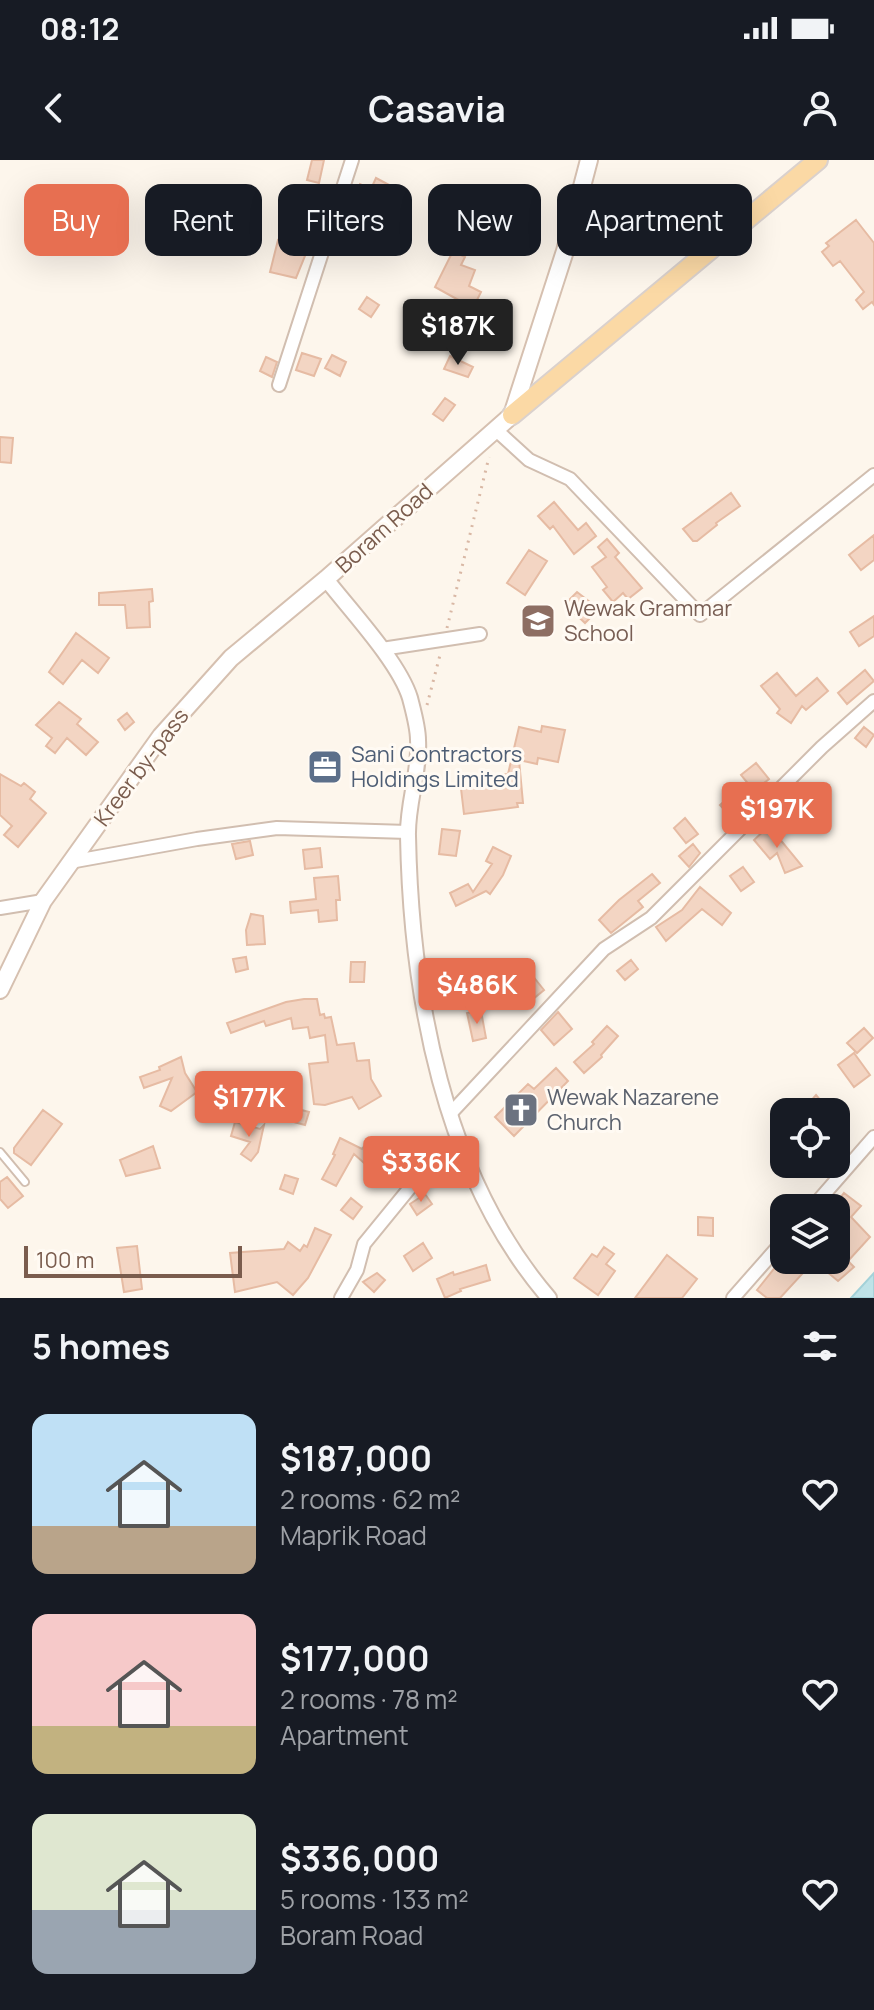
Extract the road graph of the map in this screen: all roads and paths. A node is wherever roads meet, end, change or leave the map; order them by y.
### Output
1 (352, 160) edge
2 (589, 160) edge
3 (818, 160) edge
4 (279, 385) dead end
5 (512, 415) junction
6 (495, 429) junction
7 (874, 475) edge
8 (326, 579) junction
9 (446, 631) dead end
10 (480, 634) dead end
11 (442, 647) dead end
12 (382, 649) junction
13 (874, 701) edge
14 (426, 709) dead end
15 (408, 832) junction
16 (70, 862) junction
17 (43, 901) junction
18 (0, 908) edge
19 (0, 990) edge
20 (450, 1114) junction
21 (874, 1137) edge
22 (460, 1144) junction
23 (0, 1152) edge
24 (25, 1182) dead end
25 (824, 1194) edge
26 (770, 1256) edge
27 (341, 1298) edge
28 (549, 1298) edge
29 (733, 1298) edge

1 - 4 street
2 - 5 main road
3 - 5 main road, Boram Road
5 - 6 main road, Boram Road
6 - 7 street
6 - 8 main road, Boram Road
6 - 9 path
8 - 12 street, Boram Road
8 - 16 main road, Kreer by-pass
10 - 12 street
11 - 14 path
12 - 15 street, Boram Road
13 - 20 street
15 - 16 street
15 - 20 street, Boram Road
16 - 17 main road, Kreer by-pass
17 - 18 street
17 - 19 main road, Kreer by-pass
20 - 22 street, Boram Road
21 - 25 street
22 - 27 street
22 - 28 street, Boram Road
23 - 24 lane
26 - 29 street

